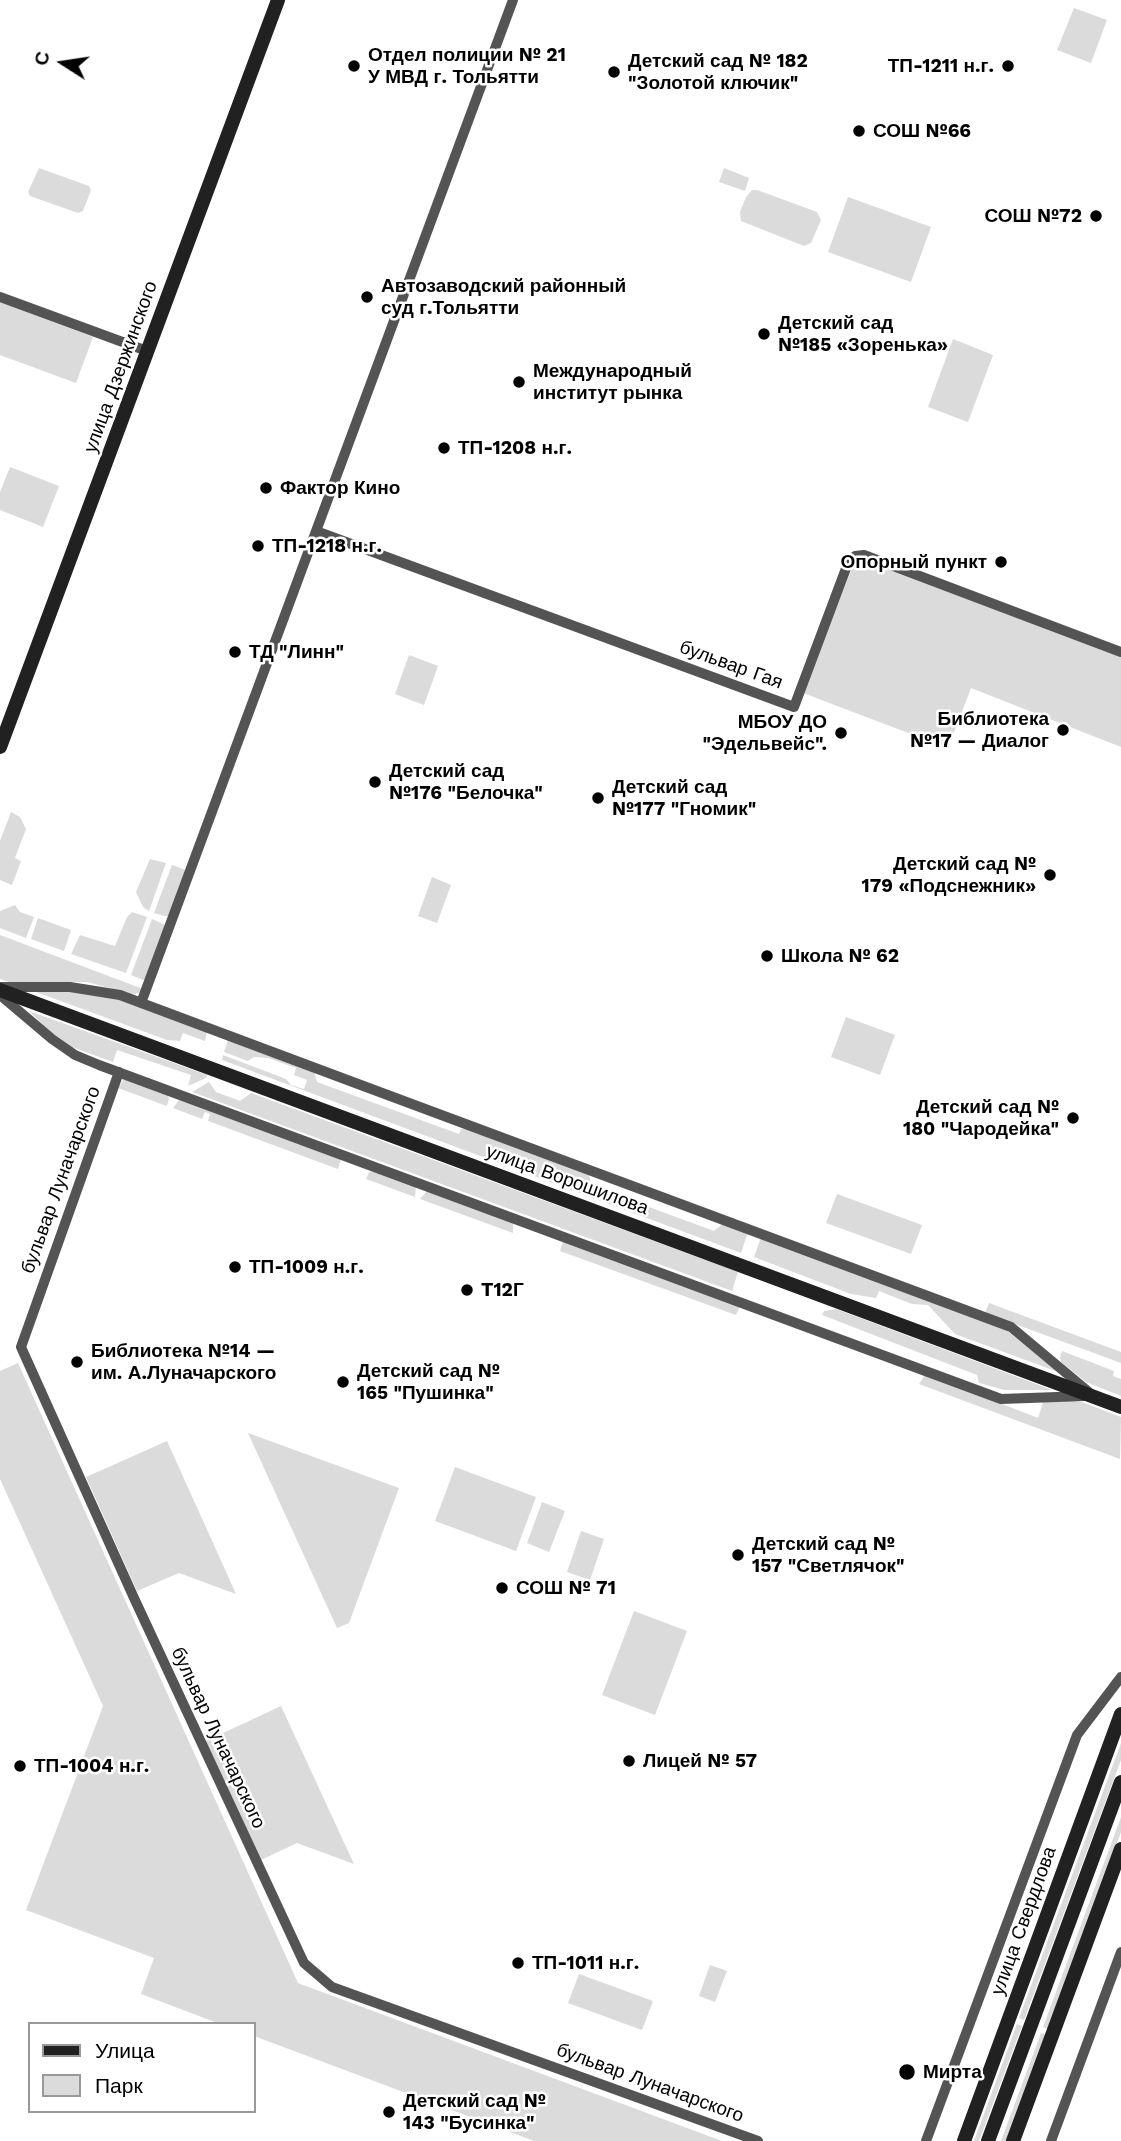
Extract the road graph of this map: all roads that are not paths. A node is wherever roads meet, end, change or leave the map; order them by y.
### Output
1 (278, 0) edge
2 (513, 0) edge
3 (0, 297) edge
4 (147, 351) junction
5 (316, 531) junction
6 (1121, 652) edge
7 (0, 747) edge
8 (0, 991) edge
9 (141, 1003) junction
10 (119, 1072) junction
11 (1093, 1396) junction
12 (1121, 1407) edge
13 (1121, 1677) edge
14 (1121, 1714) edge
15 (1121, 1782) edge
16 (1121, 1849) edge
17 (1121, 1952) edge
18 (758, 2141) edge
19 (926, 2141) edge
20 (964, 2141) edge
21 (988, 2141) edge
22 (1013, 2141) edge
23 (1051, 2141) edge

1 - 4 main road, улица Дзержинского
2 - 5 street
3 - 4 street
4 - 7 main road, улица Дзержинского
5 - 6 street, бульвар Гая
5 - 9 street
8 - 9 street
8 - 10 street
8 - 11 main road, улица Ворошилова
9 - 11 street
10 - 11 street
10 - 18 street, бульвар Луначарского
11 - 12 main road, улица Ворошилова
13 - 19 street
14 - 20 main road, улица Свердлова
15 - 21 main road
16 - 22 main road
17 - 23 street

